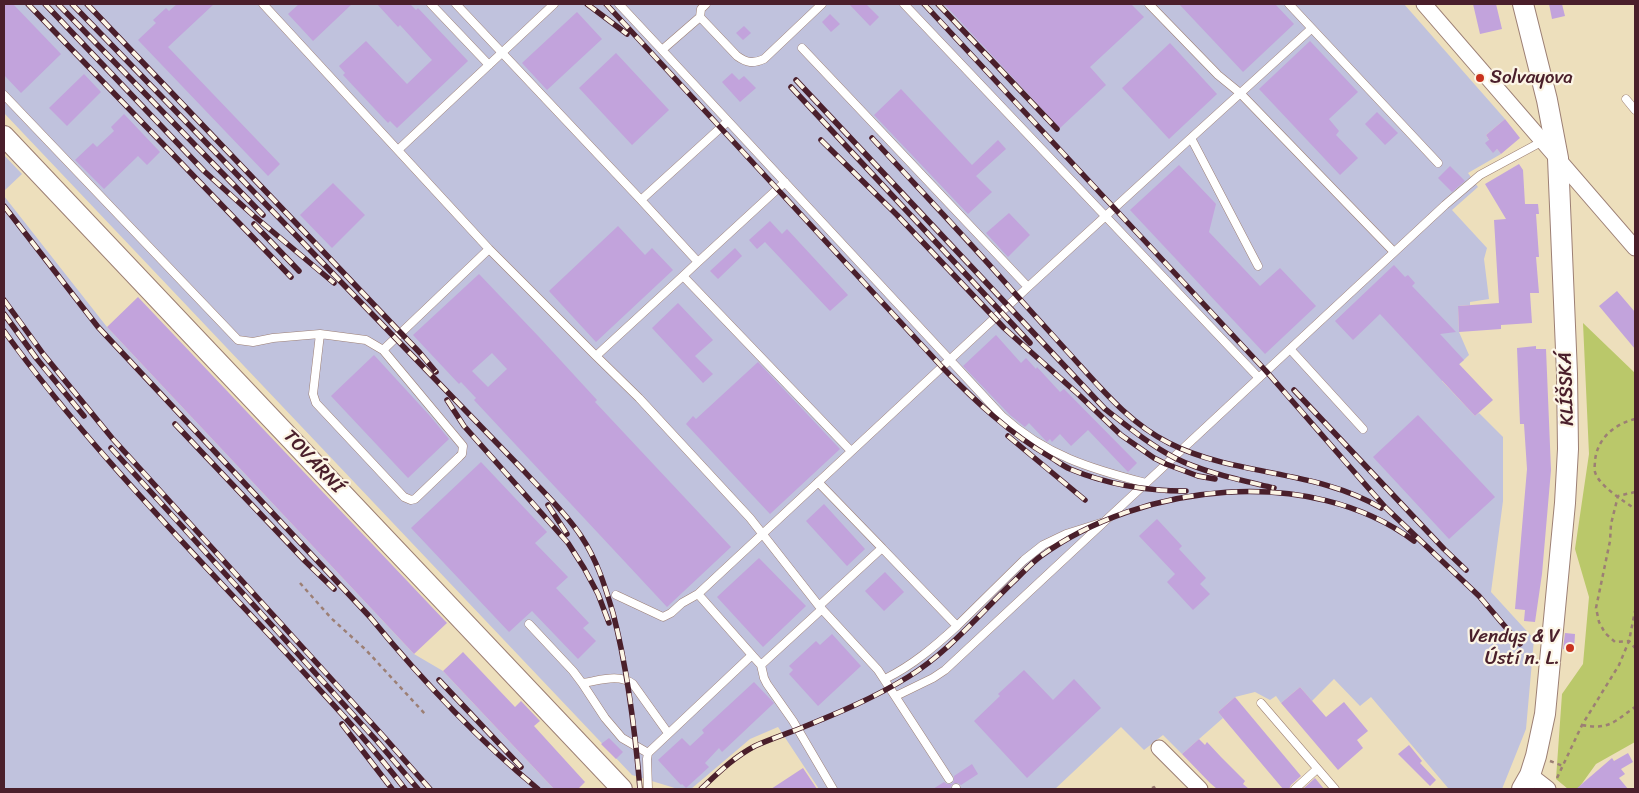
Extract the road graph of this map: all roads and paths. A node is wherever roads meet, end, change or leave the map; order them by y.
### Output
1 (263, 4) edge
2 (431, 4) edge
3 (456, 4) edge
4 (554, 4) edge
5 (619, 4) edge
6 (706, 4) edge
7 (822, 4) edge
8 (904, 4) edge
9 (1148, 4) edge
10 (1289, 4) edge
11 (1424, 4) edge
12 (1523, 4) edge
13 (700, 16) junction
14 (1311, 29) junction
15 (802, 48) dead end
16 (662, 50) junction
17 (502, 52) junction
18 (489, 65) junction
19 (1240, 93) junction
20 (4, 95) edge
21 (1626, 99) dead end
22 (1635, 110) edge
23 (728, 121) junction
24 (4, 136) edge
25 (1191, 138) junction
26 (1543, 141) junction
27 (398, 150) junction
28 (1558, 158) junction
29 (1438, 163) dead end
30 (784, 182) junction
31 (641, 200) junction
32 (1105, 216) junction
33 (1635, 248) edge
34 (489, 249) junction
35 (1394, 252) junction
36 (698, 262) junction
37 (1258, 266) dead end
38 (683, 276) junction
39 (1028, 287) junction
40 (320, 334) junction
41 (1290, 348) junction
42 (382, 350) junction
43 (596, 356) junction
44 (950, 360) junction
45 (1259, 378) junction
46 (1635, 419) edge
47 (1363, 429) dead end
48 (851, 451) junction
49 (818, 482) junction
50 (1146, 483) junction
51 (1635, 492) edge
52 (1618, 496) junction
53 (1635, 509) edge
54 (1104, 522) junction
55 (762, 534) junction
56 (882, 548) junction
57 (300, 583) dead end
58 (698, 594) junction
59 (616, 595) dead end
60 (821, 607) junction
61 (1635, 611) edge
62 (528, 624) dead end
63 (957, 626) junction
64 (1629, 641) junction
65 (1635, 648) edge
66 (752, 655) junction
67 (761, 665) junction
68 (885, 679) junction
69 (582, 684) junction
70 (896, 696) junction
71 (1261, 703) dead end
72 (1635, 707) edge
73 (426, 714) dead end
74 (1582, 725) junction
75 (668, 733) junction
76 (1159, 748) dead end
77 (648, 753) junction
78 (1544, 759) dead end
79 (1563, 766) junction
80 (1317, 769) junction
81 (949, 779) dead end
82 (1527, 784) edge
83 (1552, 785) edge
84 (1197, 788) edge
85 (622, 789) edge
86 (648, 789) edge
87 (833, 789) edge
88 (1295, 789) edge
89 (1335, 789) edge

1 - 27 lane
2 - 18 lane
3 - 17 lane
4 - 17 lane
5 - 16 lane
6 - 13 lane
7 - 13 lane
8 - 32 lane
9 - 19 lane
10 - 14 lane
11 - 26 street
12 - 28 street, KLÍŠSKÁ
13 - 16 lane
14 - 19 lane
14 - 29 lane
15 - 39 lane
16 - 23 lane
17 - 18 lane
17 - 31 lane
18 - 27 lane
19 - 25 lane
19 - 35 lane
20 - 40 lane
21 - 22 lane
23 - 30 lane
23 - 31 lane
24 - 85 street, TOVÁRNÍ
25 - 32 lane
25 - 37 lane
26 - 28 street
26 - 35 lane
27 - 34 lane
28 - 33 street
28 - 82 street, KLÍŠSKÁ
30 - 36 lane
30 - 44 lane
31 - 36 lane
32 - 39 lane
32 - 45 lane
34 - 42 lane
34 - 43 lane
35 - 41 lane
36 - 38 lane
38 - 43 lane
38 - 48 lane
39 - 44 lane
40 - 42 lane
40 - 42 lane
41 - 45 lane
41 - 47 lane
43 - 55 lane
44 - 48 lane
44 - 50 lane
45 - 50 lane
46 - 52 path
48 - 49 lane
49 - 55 lane
49 - 56 lane
50 - 54 lane
51 - 52 path
52 - 53 path
52 - 64 path
54 - 63 lane
54 - 70 lane
55 - 58 lane
55 - 60 lane
56 - 60 lane
56 - 63 lane
57 - 73 path
58 - 59 lane
58 - 66 lane
60 - 67 lane
60 - 68 lane
61 - 64 path
62 - 69 lane
63 - 68 lane
64 - 65 path
64 - 74 path
66 - 67 lane
66 - 75 lane
67 - 87 lane
68 - 70 lane
69 - 75 lane
69 - 77 lane
70 - 81 lane
71 - 80 lane
72 - 74 path
74 - 79 path
75 - 77 lane
76 - 84 street
77 - 86 lane
78 - 79 path
79 - 83 path
80 - 88 lane
80 - 89 lane
82 - 83 street

